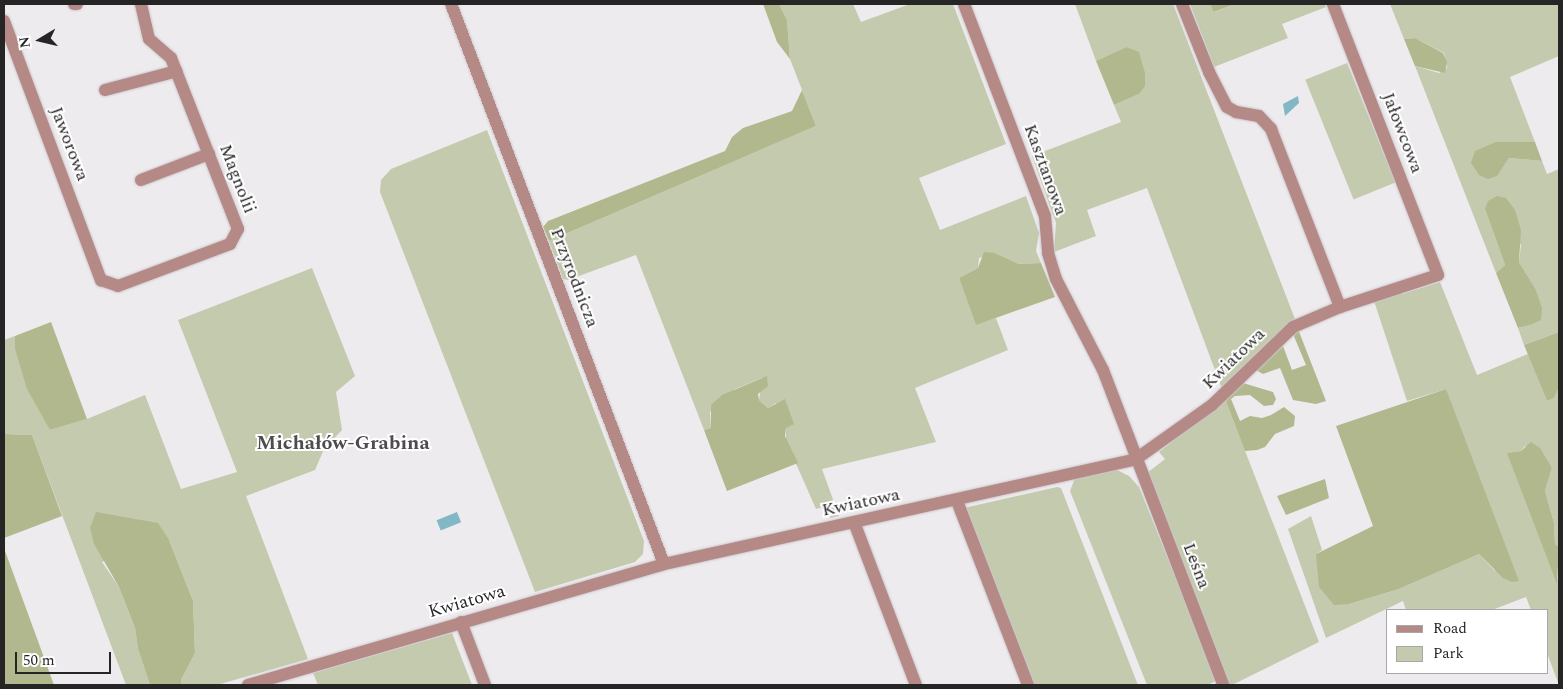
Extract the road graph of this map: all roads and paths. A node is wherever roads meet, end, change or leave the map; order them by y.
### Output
1 (141, 4) edge
2 (451, 4) edge
3 (964, 4) edge
4 (1182, 4) edge
5 (1333, 4) edge
6 (4, 21) edge
7 (177, 71) junction
8 (106, 90) dead end
9 (209, 154) junction
10 (141, 180) dead end
11 (1438, 274) joint
12 (101, 280) joint
13 (1340, 307) junction
14 (1136, 459) junction
15 (957, 501) junction
16 (854, 522) junction
17 (664, 564) junction
18 (461, 622) junction
19 (251, 685) edge
20 (485, 685) edge
21 (916, 685) edge
22 (1028, 685) edge
23 (1223, 685) edge

1 - 7 street, Magnolii
2 - 17 street, Przyrodnicza
3 - 14 street, Kasztanowa
4 - 13 street
5 - 11 street, Jałowcowa
6 - 12 street, Jaworowa
7 - 8 street
7 - 9 street, Magnolii
9 - 10 street
9 - 12 street, Magnolii
11 - 13 street, Kwiatowa
13 - 14 street, Kwiatowa
14 - 15 street, Kwiatowa
14 - 23 street, Leśna
15 - 16 street, Kwiatowa
15 - 22 street
16 - 17 street, Kwiatowa
16 - 21 street
17 - 18 street, Kwiatowa
18 - 19 street, Kwiatowa
18 - 20 street

